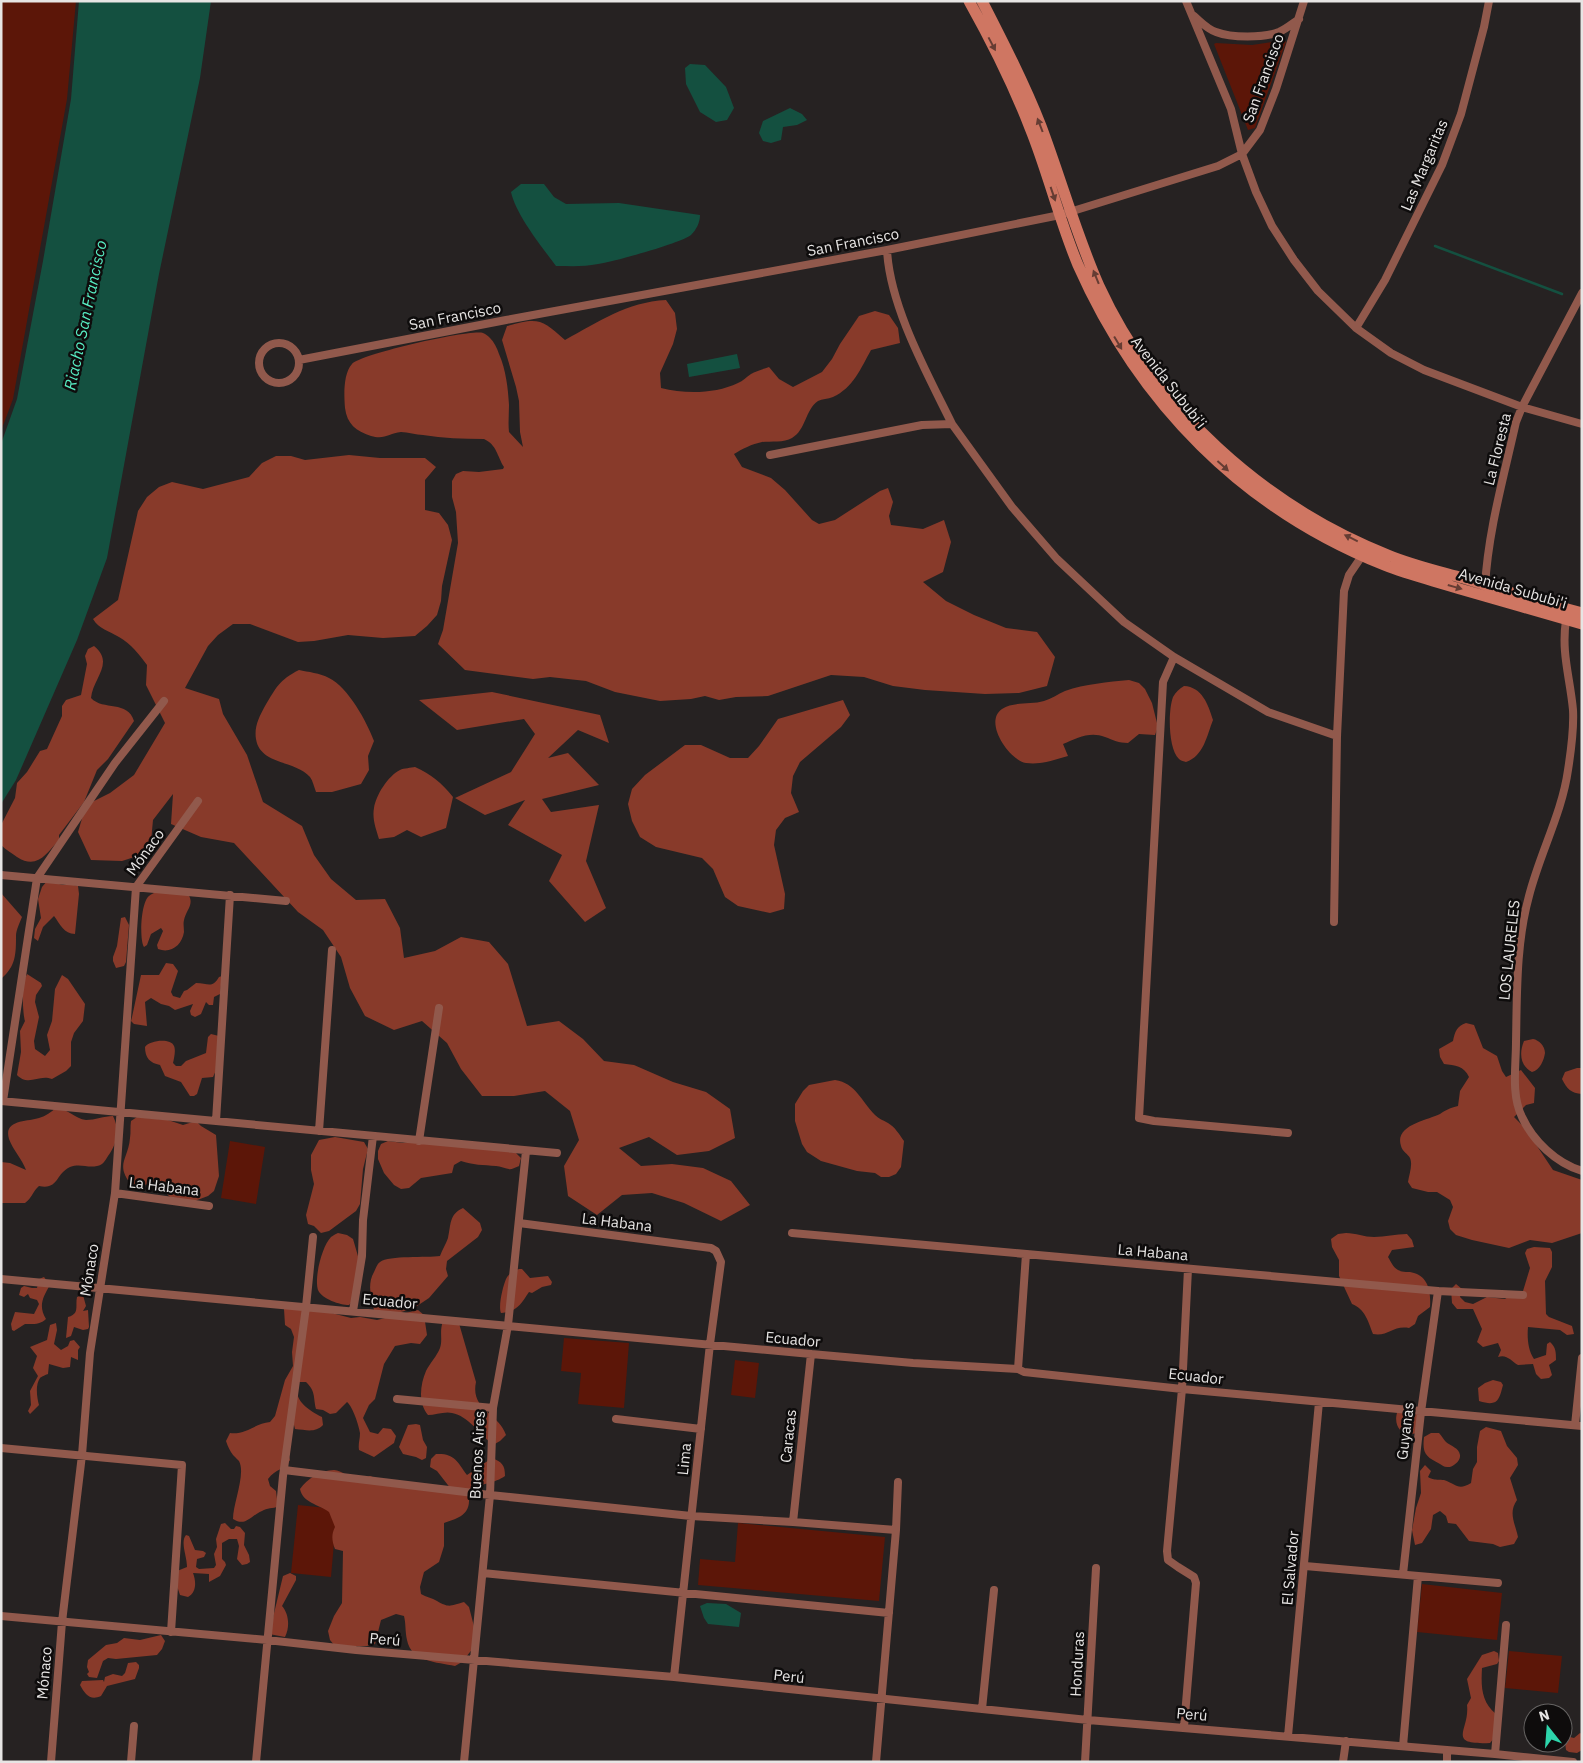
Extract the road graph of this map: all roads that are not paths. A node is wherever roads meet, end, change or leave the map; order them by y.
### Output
1 (982, 1) edge
2 (1186, 1) edge
3 (1304, 1) edge
4 (1489, 1) edge
5 (970, 2) edge
6 (1192, 14) junction
7 (1299, 19) junction
8 (1242, 154) junction
9 (1066, 213) junction
10 (887, 250) junction
11 (1582, 293) edge
12 (1356, 328) junction
13 (299, 360) junction
14 (1522, 407) junction
15 (952, 424) junction
16 (1582, 424) edge
17 (770, 456) dead end
18 (1365, 551) junction
19 (1485, 590) junction
20 (1582, 613) edge
21 (1566, 620) junction
22 (1582, 624) edge
23 (1174, 657) junction
24 (164, 701) dead end
25 (1338, 736) junction
26 (198, 801) dead end
27 (1, 875) edge
28 (37, 878) junction
29 (136, 887) junction
30 (230, 895) junction
31 (286, 901) dead end
32 (1334, 922) dead end
33 (332, 950) dead end
34 (439, 1008) dead end
35 (2, 1101) edge
36 (120, 1113) junction
37 (216, 1121) junction
38 (319, 1131) junction
39 (1288, 1133) dead end
40 (373, 1136) junction
41 (419, 1140) junction
42 (526, 1150) junction
43 (557, 1153) dead end
44 (1582, 1171) edge
45 (115, 1193) junction
46 (209, 1206) dead end
47 (518, 1223) junction
48 (792, 1233) dead end
49 (313, 1237) dead end
50 (711, 1248) joint
51 (1026, 1254) junction
52 (1188, 1269) junction
53 (1, 1279) edge
54 (99, 1289) junction
55 (1438, 1291) junction
56 (1523, 1294) dead end
57 (306, 1307) junction
58 (354, 1311) junction
59 (508, 1326) junction
60 (710, 1344) junction
61 (811, 1354) junction
62 (1582, 1358) edge
63 (1018, 1369) junction
64 (1182, 1389) junction
65 (396, 1399) dead end
66 (1319, 1402) junction
67 (493, 1408) junction
68 (1421, 1412) junction
69 (616, 1419) dead end
70 (1578, 1425) edge
71 (701, 1429) junction
72 (1, 1448) edge
73 (82, 1455) junction
74 (284, 1470) junction
75 (898, 1482) dead end
76 (490, 1496) junction
77 (691, 1516) junction
78 (793, 1522) junction
79 (896, 1530) junction
80 (1304, 1566) junction
81 (1096, 1568) dead end
82 (483, 1573) junction
83 (1403, 1574) junction
84 (1418, 1576) junction
85 (1498, 1583) dead end
86 (994, 1590) dead end
87 (683, 1592) junction
88 (889, 1613) junction
89 (1, 1616) edge
90 (62, 1622) junction
91 (1506, 1625) dead end
92 (171, 1632) junction
93 (267, 1640) junction
94 (474, 1660) junction
95 (674, 1677) junction
96 (881, 1700) junction
97 (982, 1709) junction
98 (1088, 1720) junction
99 (134, 1726) dead end
100 (1184, 1727) junction
101 (1288, 1736) junction
102 (1346, 1741) junction
103 (1403, 1746) junction
104 (1447, 1750) junction
105 (1496, 1754) junction
106 (51, 1762) edge
107 (131, 1762) edge
108 (256, 1762) edge
109 (464, 1762) edge
110 (876, 1762) edge
111 (1085, 1762) edge
112 (1343, 1762) edge
113 (1447, 1762) edge
114 (1573, 1762) edge

9 -> 1 street, Avenida Sububi'i
2 - 6 street
3 - 7 street, San Francisco
4 - 12 street, Las Margaritas
5 -> 9 street, Avenida Sububi'i
6 - 7 street
6 - 8 street
7 - 8 street, San Francisco
8 - 9 street, San Francisco
8 - 12 street
9 - 10 street, San Francisco
9 - 18 street, Avenida Sububi'i
10 - 13 street, San Francisco
10 - 15 street
11 - 14 street, La Floresta
12 - 14 street
13 - 13 street
14 - 16 street
14 - 19 street, La Floresta
15 - 17 street
15 - 23 street
18 - 19 street, Avenida Sububi'i
18 - 25 street
19 - 20 street, Avenida Sububi'i
19 - 21 street, Avenida Sububi'i
21 - 22 street, Avenida Sububi'i
21 - 44 street, LOS LAURELES
23 - 25 street
23 - 39 street
24 - 28 street
25 - 32 street
26 - 29 street, Mónaco
27 - 28 street
28 - 29 street
28 - 35 street
29 - 30 street
29 - 36 street, Mónaco
30 - 31 street
30 - 37 street
33 - 38 street
34 - 41 street
35 - 36 street
36 - 37 street
36 - 45 street, Mónaco
37 - 38 street
38 - 40 street
40 - 41 street
40 - 58 street
41 - 42 street
42 - 43 street
42 - 47 street, Buenos Aires
45 - 46 street, La Habana
45 - 54 street, Mónaco
47 - 50 street, La Habana
47 - 59 street, Buenos Aires
48 - 51 street, La Habana
49 - 57 street
50 - 60 street, Lima
51 - 52 street, La Habana
51 - 63 street
52 - 55 street, La Habana
52 - 64 street
53 - 54 street, Ecuador
54 - 57 street, Ecuador
54 - 73 street, Mónaco
55 - 56 street, La Habana
55 - 68 street, Guyanas
57 - 58 street, Ecuador
57 - 74 street
58 - 59 street, Ecuador
59 - 60 street, Ecuador
59 - 67 street, Buenos Aires
60 - 61 street, Ecuador
60 - 71 street, Lima
61 - 63 street, Ecuador
61 - 78 street, Caracas
62 - 70 street
63 - 64 street, Ecuador
64 - 66 street, Ecuador
64 - 100 street
65 - 67 street
66 - 68 street, Ecuador
66 - 80 street, El Salvador
67 - 76 street, Buenos Aires
68 - 70 street, Ecuador
68 - 83 street, Guyanas
69 - 71 street
71 - 77 street, Lima
72 - 73 street
73 - 90 street, Mónaco
73 - 92 street
74 - 76 street
74 - 93 street
75 - 79 street
76 - 77 street
76 - 82 street, Buenos Aires
77 - 78 street
77 - 87 street, Lima
78 - 79 street
79 - 88 street
80 - 83 street
80 - 101 street, El Salvador
81 - 98 street, Honduras
82 - 87 street
82 - 94 street, Buenos Aires
83 - 84 street
84 - 85 street
84 - 103 street
86 - 97 street
87 - 88 street
87 - 95 street, Lima
88 - 96 street
89 - 90 street, Perú
90 - 92 street, Perú
90 - 106 street, Mónaco
91 - 105 street
92 - 93 street, Perú
93 - 94 street, Perú
93 - 108 street
94 - 95 street, Perú
94 - 109 street, Buenos Aires
95 - 96 street, Perú
96 - 97 street, Perú
96 - 110 street
97 - 98 street, Perú
98 - 100 street, Perú
98 - 111 street, Honduras
99 - 107 street
100 - 101 street, Perú
101 - 102 street, Perú
102 - 103 street, Perú
102 - 112 street
103 - 104 street, Perú
104 - 105 street, Perú
104 - 113 street
105 - 114 street, Perú

